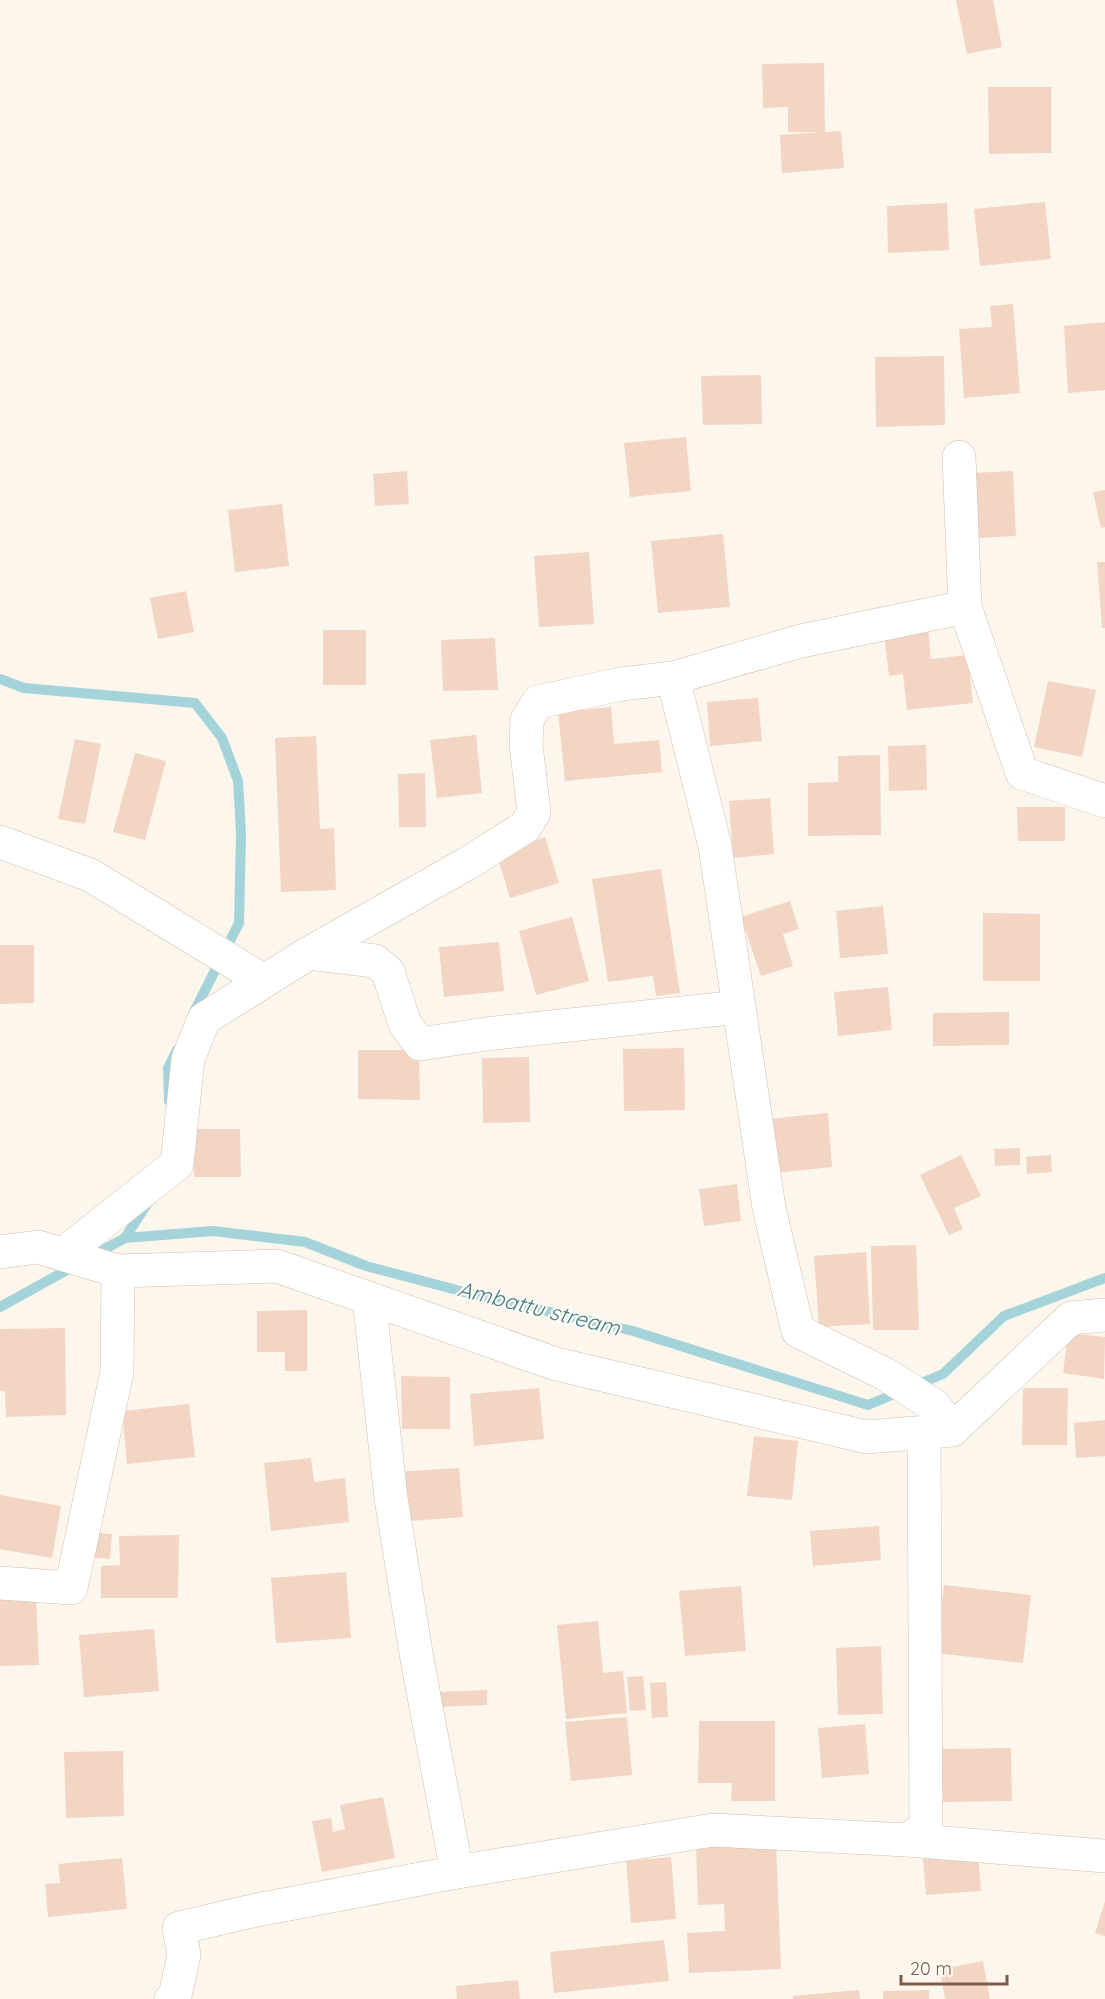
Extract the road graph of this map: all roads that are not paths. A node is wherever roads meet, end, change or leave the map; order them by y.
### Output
1 (959, 457) dead end
2 (965, 606) junction
3 (673, 678) junction
4 (1105, 801) edge
5 (0, 842) edge
6 (309, 953) junction
7 (253, 975) junction
8 (739, 1007) junction
9 (0, 1252) edge
10 (65, 1255) junction
11 (115, 1270) junction
12 (369, 1298) junction
13 (1105, 1316) edge
14 (937, 1423) junction
15 (0, 1583) edge
16 (907, 1840) junction
17 (1105, 1856) edge
18 (457, 1872) junction
19 (171, 1999) edge

1 - 2 street
2 - 3 street
2 - 4 street
3 - 6 street
3 - 8 street
5 - 7 street
6 - 7 street
6 - 8 street
7 - 10 street
8 - 14 street
9 - 10 street
10 - 11 street
11 - 12 street
11 - 15 street
12 - 14 street
12 - 18 street
13 - 14 street
14 - 16 street
16 - 17 street
16 - 18 street
18 - 19 street

